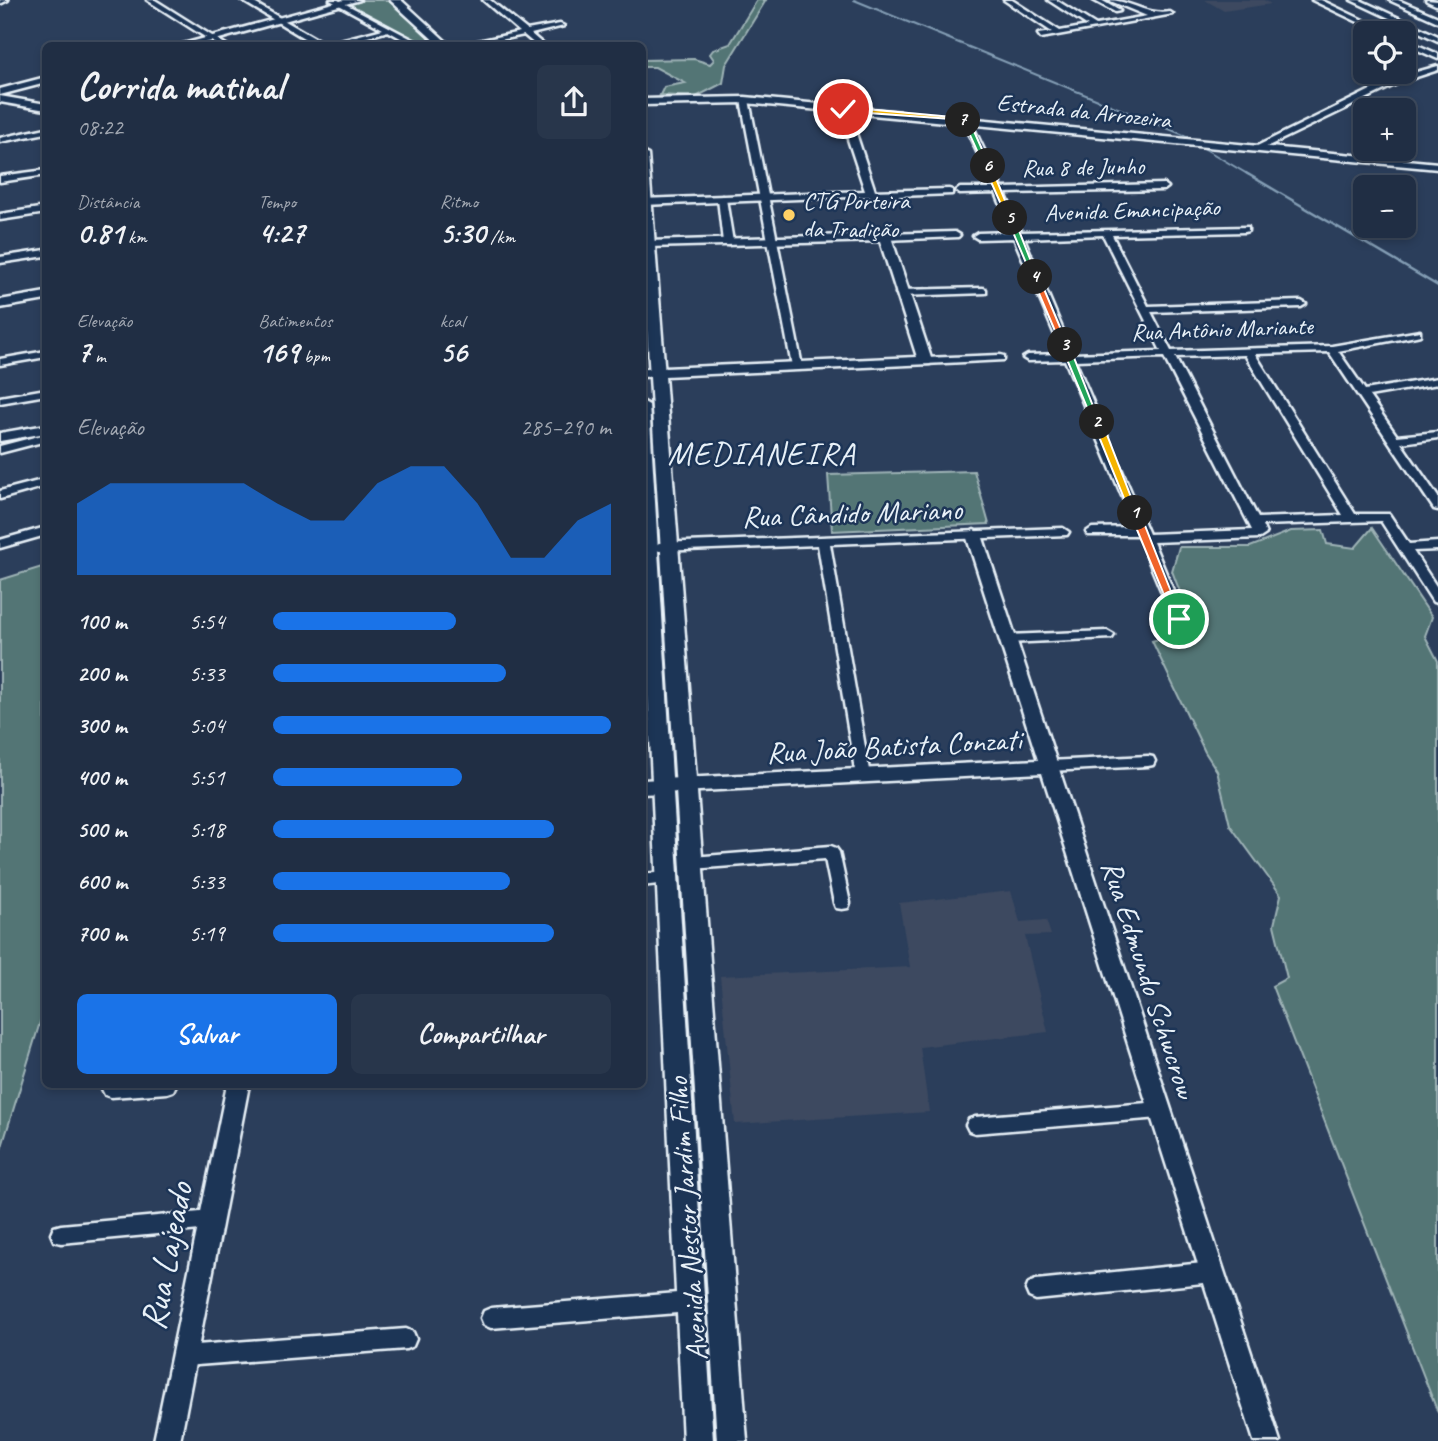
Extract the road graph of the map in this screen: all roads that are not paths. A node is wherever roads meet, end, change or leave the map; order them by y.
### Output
1 (150, 0) edge
2 (244, 0) edge
3 (355, 0) edge
4 (395, 0) edge
5 (486, 0) edge
6 (1018, 0) edge
7 (1051, 0) edge
8 (1097, 0) edge
9 (1111, 0) edge
10 (1341, 0) edge
11 (1372, 0) edge
12 (1392, 0) edge
13 (1429, 0) edge
14 (1008, 1) edge
15 (1357, 1) edge
16 (337, 2) edge
17 (1319, 2) edge
18 (1438, 4) edge
19 (1331, 8) junction
20 (1170, 15) dead end
21 (1155, 17) junction
22 (280, 19) junction
23 (1438, 20) edge
24 (1133, 21) junction
25 (1360, 21) edge
26 (561, 26) dead end
27 (1096, 27) junction
28 (389, 29) junction
29 (525, 33) junction
30 (1059, 33) junction
31 (1041, 36) dead end
32 (212, 37) junction
33 (1438, 39) edge
34 (195, 42) edge
35 (219, 42) edge
36 (318, 42) edge
37 (340, 42) edge
38 (415, 42) edge
39 (442, 42) edge
40 (479, 42) edge
41 (537, 42) edge
42 (1416, 47) edge
43 (1438, 57) edge
44 (1438, 68) edge
45 (1422, 71) junction
46 (1438, 73) edge
47 (42, 81) edge
48 (1, 94) edge
49 (745, 100) junction
50 (646, 102) edge
51 (42, 106) edge
52 (843, 109) junction
53 (966, 120) junction
54 (42, 131) edge
55 (0, 140) edge
56 (1255, 149) junction
57 (1438, 166) edge
58 (42, 173) edge
59 (0, 178) edge
60 (1164, 187) dead end
61 (999, 190) junction
62 (949, 191) dead end
63 (960, 191) dead end
64 (871, 194) junction
65 (762, 197) junction
66 (722, 199) junction
67 (646, 202) edge
68 (42, 211) edge
69 (0, 217) edge
70 (1245, 229) dead end
71 (1106, 233) junction
72 (955, 235) dead end
73 (1017, 235) junction
74 (978, 236) dead end
75 (885, 237) junction
76 (771, 240) junction
77 (728, 242) junction
78 (646, 244) edge
79 (42, 254) edge
80 (0, 260) edge
81 (646, 266) edge
82 (983, 291) dead end
83 (901, 293) junction
84 (42, 297) edge
85 (0, 304) edge
86 (1301, 304) dead end
87 (1146, 309) junction
88 (648, 310) edge
89 (1416, 333) dead end
90 (1332, 349) junction
91 (1248, 351) junction
92 (1169, 354) junction
93 (42, 355) edge
94 (1070, 357) junction
95 (1000, 358) dead end
96 (1028, 358) dead end
97 (925, 361) junction
98 (0, 362) edge
99 (797, 366) junction
100 (650, 372) edge
101 (1438, 381) edge
102 (42, 393) edge
103 (1362, 394) junction
104 (0, 400) edge
105 (42, 430) edge
106 (1438, 435) edge
107 (0, 437) edge
108 (42, 438) edge
109 (1394, 440) junction
110 (0, 450) edge
111 (646, 452) edge
112 (42, 483) edge
113 (1434, 492) edge
114 (0, 495) edge
115 (1438, 506) edge
116 (1352, 519) junction
117 (1254, 522) junction
118 (42, 532) edge
119 (1063, 532) dead end
120 (1092, 532) dead end
121 (1144, 534) junction
122 (974, 535) junction
123 (823, 541) junction
124 (0, 544) edge
125 (1438, 546) edge
126 (654, 547) edge
127 (1404, 548) junction
128 (1438, 599) edge
129 (1179, 619) dead end
130 (1107, 635) dead end
131 (1008, 639) junction
132 (1148, 761) dead end
133 (1049, 766) junction
134 (863, 776) junction
135 (686, 785) junction
136 (652, 786) edge
137 (692, 863) junction
138 (668, 878) junction
139 (646, 880) edge
140 (842, 903) dead end
141 (697, 943) junction
142 (671, 945) junction
143 (125, 1088) edge
144 (237, 1088) edge
145 (111, 1089) dead end
146 (1160, 1110) junction
147 (975, 1125) dead end
148 (716, 1209) junction
149 (685, 1210) junction
150 (211, 1220) junction
151 (61, 1234) dead end
152 (1213, 1272) junction
153 (1036, 1290) dead end
154 (690, 1302) junction
155 (491, 1318) dead end
156 (406, 1339) dead end
157 (184, 1356) junction
158 (727, 1377) junction
159 (695, 1380) junction
160 (167, 1441) edge
161 (698, 1441) edge
162 (732, 1441) edge
163 (1268, 1441) edge

1 - 32 street
2 - 22 street
3 - 16 main road
4 - 39 main road
5 - 29 street
6 - 14 street
7 - 27 street
8 - 24 street
9 - 21 street
10 - 17 street
11 - 15 street
12 - 23 street
13 - 18 street
14 - 30 street
15 - 19 street
15 - 33 street
16 - 22 main road
16 - 28 street
17 - 19 street
19 - 25 street
20 - 21 street
21 - 24 street
22 - 32 main road
22 - 36 street
24 - 27 street
26 - 29 street
27 - 30 street
28 - 37 street
28 - 38 street
29 - 40 street
29 - 41 street
30 - 31 street
32 - 34 main road
32 - 35 street
42 - 43 street
44 - 45 street
45 - 46 street
45 - 56 street
47 - 48 main road
48 - 51 main road
49 - 50 main road, Estrada da Arrozeira
49 - 52 main road, Estrada da Arrozeira
49 - 65 street
52 - 53 main road, Estrada da Arrozeira
52 - 64 street
53 - 56 main road, Estrada da Arrozeira
53 - 61 street
54 - 55 street
56 - 57 main road, Estrada da Arrozeira
58 - 59 street
60 - 61 street, Rua 8 de Junho
61 - 63 street, Rua 8 de Junho
61 - 73 street
62 - 64 street
64 - 65 street
65 - 66 street
65 - 76 street
66 - 67 street
66 - 77 street
68 - 69 street
70 - 71 street, Avenida Emancipação
71 - 73 street, Avenida Emancipação
71 - 87 street
72 - 75 street
73 - 74 street, Avenida Emancipação
73 - 94 street
75 - 76 street
75 - 83 street
76 - 77 street
76 - 99 street
77 - 78 street
79 - 80 street
81 - 88 main road, Avenida Nestor Jardim Filho
82 - 83 street
83 - 97 street
84 - 85 main road
86 - 87 street
87 - 92 street
88 - 100 main road, Avenida Nestor Jardim Filho
89 - 90 street, Rua Antônio Mariante
90 - 91 street, Rua Antônio Mariante
90 - 103 street
91 - 92 street, Rua Antônio Mariante
91 - 116 street
92 - 94 street, Rua Antônio Mariante
92 - 117 street
93 - 98 street
94 - 96 street, Rua Antônio Mariante
94 - 121 street
95 - 97 street
97 - 99 street
99 - 100 street
100 - 126 main road, Avenida Nestor Jardim Filho
101 - 103 street
102 - 104 street
103 - 109 street
105 - 107 street
106 - 109 street
108 - 110 street
109 - 113 street
111 - 126 main road, Avenida Nestor Jardim Filho
112 - 114 street
113 - 115 street
116 - 117 street
116 - 127 street
117 - 121 street
118 - 124 street
119 - 122 street, Rua Cândido Mariano
120 - 121 street
121 - 129 street
122 - 123 street, Rua Cândido Mariano
122 - 131 street, Rua Edmundo Schwcrow
123 - 126 street, Rua Cândido Mariano
123 - 134 street
125 - 127 street
126 - 135 main road, Avenida Nestor Jardim Filho
126 - 136 main road, Avenida Nestor Jardim Filho
127 - 128 street
130 - 131 street
131 - 133 street, Rua Edmundo Schwcrow
132 - 133 street, Rua João Batista Conzati
133 - 134 street, Rua João Batista Conzati
133 - 146 street, Rua Edmundo Schwcrow
134 - 135 street, Rua João Batista Conzati
135 - 136 street, Rua João Batista Conzati
135 - 137 main road, Avenida Nestor Jardim Filho
136 - 138 main road, Avenida Nestor Jardim Filho
137 - 140 street
137 - 141 main road, Avenida Nestor Jardim Filho
138 - 139 street
138 - 142 main road, Avenida Nestor Jardim Filho
141 - 142 main road
141 - 148 main road, Avenida Nestor Jardim Filho
142 - 149 main road, Avenida Nestor Jardim Filho
143 - 145 street
144 - 150 street, Rua Lajeado
146 - 147 street
146 - 152 street, Rua Edmundo Schwcrow
148 - 149 main road
148 - 158 main road, Avenida Nestor Jardim Filho
149 - 154 main road, Avenida Nestor Jardim Filho
150 - 151 street
150 - 157 street, Rua Lajeado
152 - 153 street
152 - 163 street, Rua Edmundo Schwcrow
154 - 155 street
154 - 159 main road, Avenida Nestor Jardim Filho
156 - 157 street
157 - 160 street, Rua Lajeado
158 - 159 main road
158 - 162 main road, Avenida Nestor Jardim Filho
159 - 161 main road, Avenida Nestor Jardim Filho

